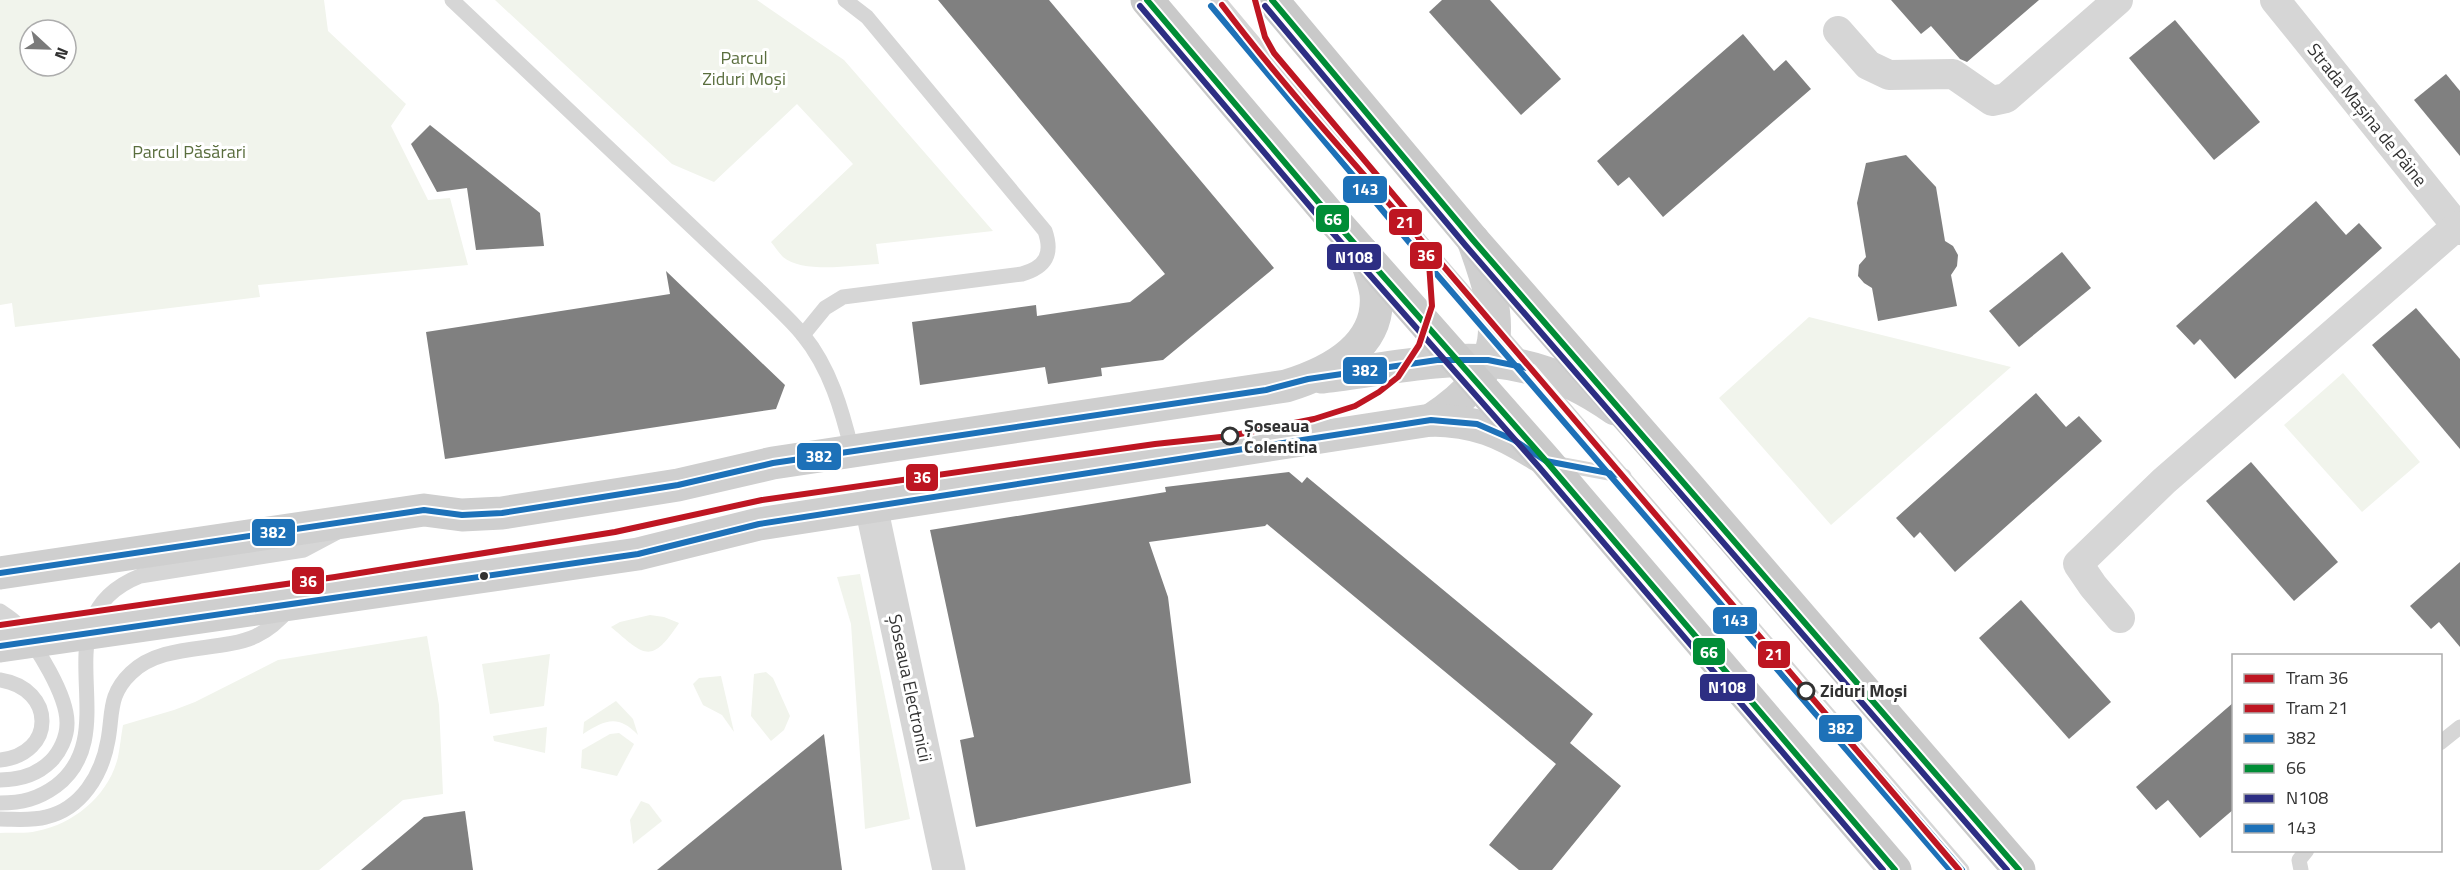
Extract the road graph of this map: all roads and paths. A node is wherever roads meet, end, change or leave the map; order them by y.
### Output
1 (452, 0) edge
2 (845, 0) edge
3 (1147, 0) edge
4 (1218, 0) edge
5 (1272, 0) edge
6 (2118, 0) edge
7 (2275, 0) edge
8 (1838, 31) dead end
9 (2458, 228) edge
10 (1473, 240) junction
11 (1364, 254) junction
12 (1496, 326) junction
13 (803, 335) junction
14 (1473, 366) junction
15 (1532, 369) junction
16 (1308, 379) junction
17 (1431, 420) junction
18 (1630, 420) junction
19 (852, 451) junction
20 (1546, 461) junction
21 (1624, 476) junction
22 (871, 506) junction
23 (362, 519) junction
24 (0, 573) edge
25 (293, 605) junction
26 (0, 611) edge
27 (2120, 618) dead end
28 (89, 633) junction
29 (16, 643) edge
30 (0, 680) edge
31 (2460, 727) edge
32 (2442, 740) edge
33 (0, 760) edge
34 (0, 780) edge
35 (0, 803) edge
36 (0, 819) edge
37 (2305, 852) edge
38 (949, 870) edge
39 (1895, 870) edge
40 (1962, 870) edge
41 (2019, 870) edge
42 (2301, 870) edge

1 - 13 lane
2 - 13 lane
3 - 11 main road
4 - 12 lane
5 - 10 main road
6 - 8 street
7 - 9 street, Strada Mașina de Pâine
9 - 27 street
10 - 12 main road
10 - 18 main road
11 - 14 main road
11 - 16 main road
12 - 14 main road
12 - 15 lane
13 - 19 lane
14 - 15 main road
14 - 16 main road
14 - 17 main road
14 - 20 main road
15 - 18 main road
15 - 21 lane
16 - 19 main road
17 - 20 main road
17 - 22 main road
18 - 41 main road
19 - 23 main road
20 - 21 lane
20 - 39 main road
21 - 40 lane
22 - 25 main road
22 - 38 street, Șoseaua Electronicii
23 - 24 main road
23 - 28 lane
25 - 28 main road
25 - 36 lane
26 - 29 lane
28 - 29 main road
28 - 35 lane
29 - 34 lane
30 - 33 lane
31 - 32 lane
37 - 42 lane

